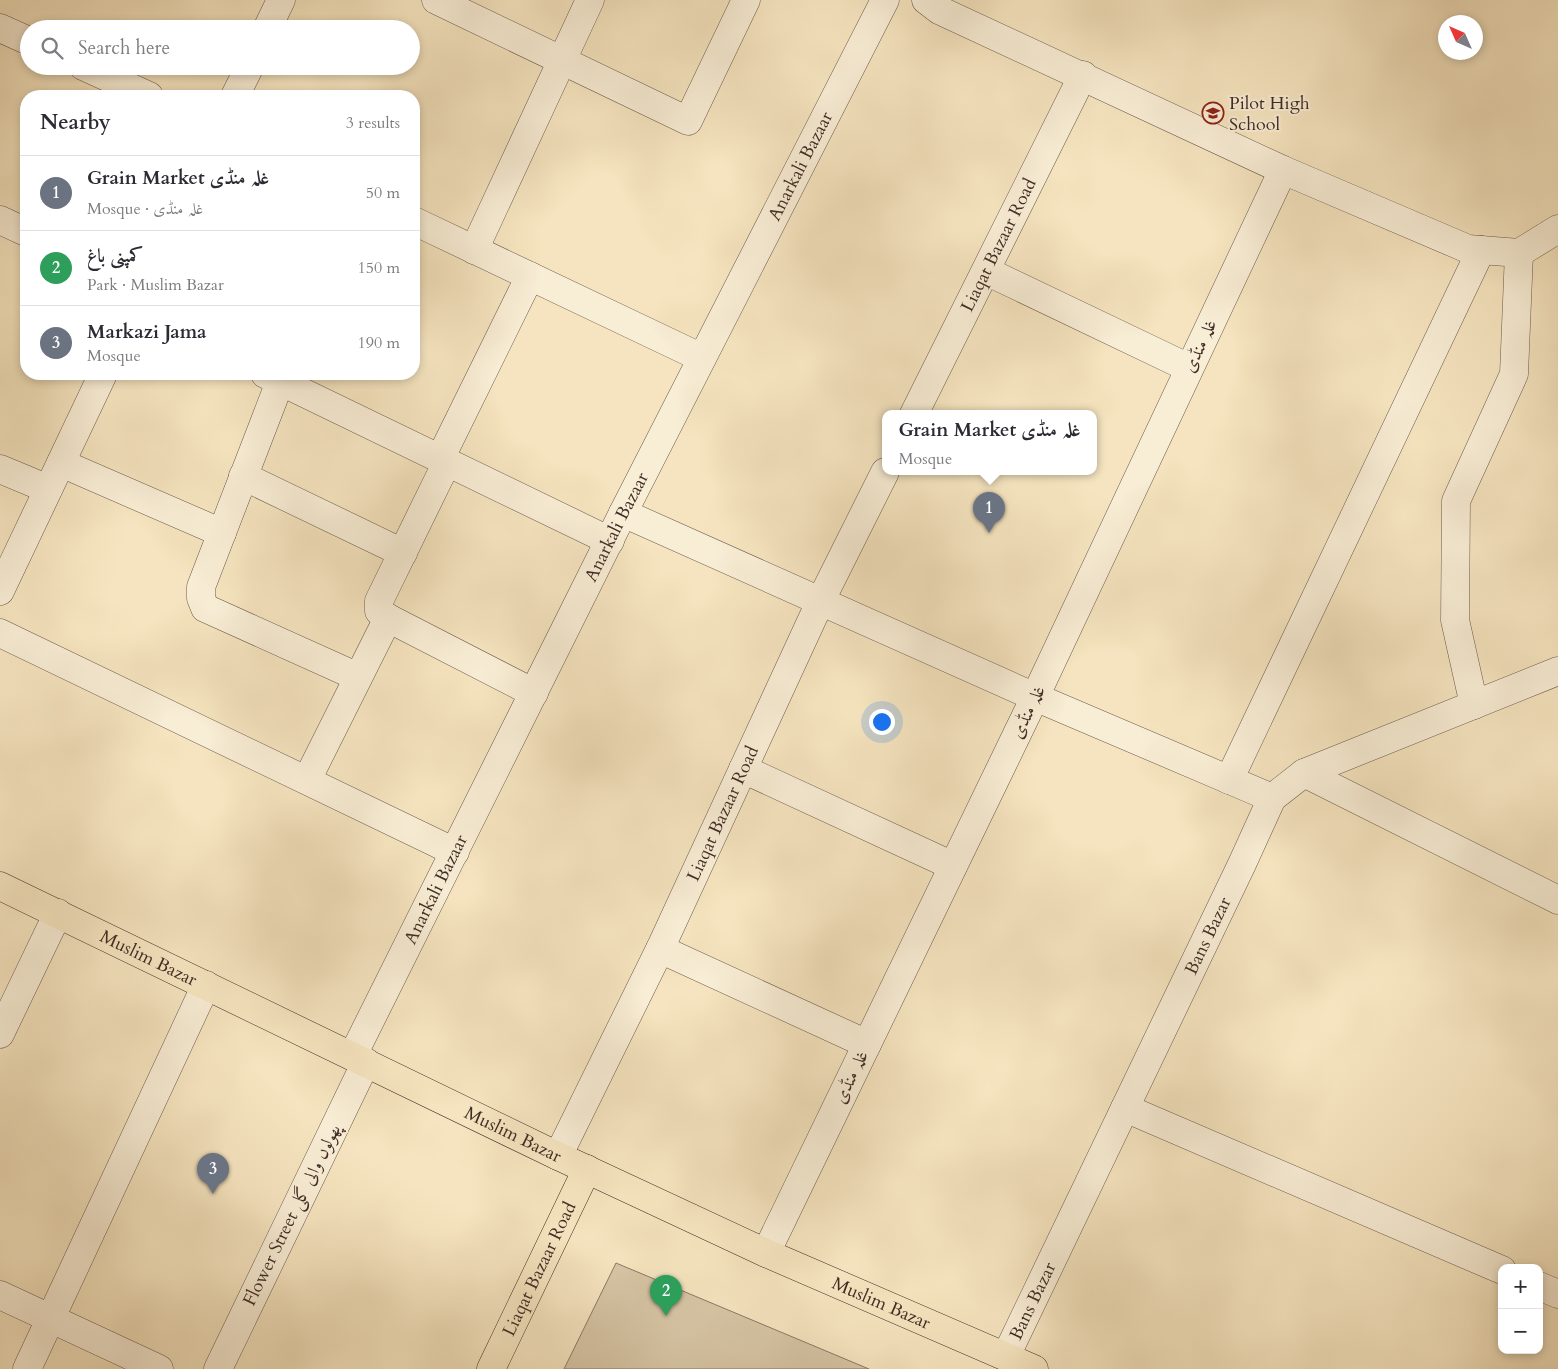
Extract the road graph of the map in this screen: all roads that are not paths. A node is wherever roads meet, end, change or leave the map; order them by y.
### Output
1 (281, 0) edge
2 (436, 0) edge
3 (590, 0) edge
4 (746, 0) edge
5 (885, 0) edge
6 (926, 0) edge
7 (271, 20) edge
8 (0, 28) edge
9 (20, 37) edge
10 (562, 61) junction
11 (104, 75) edge
12 (246, 75) edge
13 (1083, 75) junction
14 (136, 90) edge
15 (238, 90) edge
16 (1283, 170) junction
17 (0, 220) edge
18 (420, 224) edge
19 (20, 229) edge
20 (1558, 229) edge
21 (474, 250) junction
22 (1481, 250) junction
23 (1519, 253) junction
24 (986, 271) junction
25 (530, 276) junction
26 (702, 358) junction
27 (1189, 368) junction
28 (100, 380) edge
29 (275, 380) edge
30 (284, 380) edge
31 (916, 410) edge
32 (444, 461) junction
33 (61, 463) junction
34 (0, 469) edge
35 (884, 475) edge
36 (243, 476) junction
37 (48, 489) junction
38 (623, 513) junction
39 (222, 533) junction
40 (610, 541) junction
41 (403, 553) junction
42 (0, 591) edge
43 (821, 600) junction
44 (388, 618) junction
45 (0, 633) edge
46 (1558, 671) edge
47 (358, 677) junction
48 (534, 693) junction
49 (1035, 697) junction
50 (1474, 705) junction
51 (743, 770) junction
52 (1304, 774) junction
53 (307, 780) junction
54 (1229, 780) junction
55 (1272, 798) junction
56 (455, 852) junction
57 (953, 866) junction
58 (0, 886) edge
59 (1558, 900) edge
60 (58, 913) junction
61 (660, 949) junction
62 (206, 985) junction
63 (0, 1034) edge
64 (867, 1044) junction
65 (359, 1059) junction
66 (1125, 1108) junction
67 (558, 1156) junction
68 (587, 1169) junction
69 (766, 1252) junction
70 (1498, 1268) edge
71 (1543, 1288) edge
72 (1558, 1294) edge
73 (0, 1295) edge
74 (51, 1319) junction
75 (1006, 1356) junction
76 (27, 1369) edge
77 (159, 1369) edge
78 (218, 1369) edge
79 (491, 1369) edge
80 (1034, 1369) edge

1 - 7 street
2 - 10 street
3 - 10 street
4 - 10 street
5 - 26 street, Anarkali Bazaar
6 - 13 street
8 - 9 street
10 - 21 street
11 - 14 street
12 - 15 street
13 - 16 street
13 - 24 street, Liaqat Bazaar Road
16 - 22 street
16 - 27 street, غلہ منڈی
17 - 19 street
18 - 21 street
20 - 23 street
21 - 25 street
22 - 23 street
22 - 54 street
23 - 50 street
24 - 27 street
24 - 31 street, Liaqat Bazaar Road
25 - 26 street
25 - 32 street
26 - 38 street, Anarkali Bazaar
27 - 49 street, غلہ منڈی
28 - 33 street
29 - 36 street
30 - 32 street
32 - 40 street
32 - 41 street
33 - 37 street
33 - 39 street
34 - 37 street
35 - 43 street, Liaqat Bazaar Road
36 - 39 street
36 - 41 street
37 - 42 street
38 - 40 street, Anarkali Bazaar
38 - 43 street
39 - 47 street
40 - 48 street, Anarkali Bazaar
41 - 44 street
43 - 49 street
43 - 51 street, Liaqat Bazaar Road
44 - 47 street
44 - 48 street
45 - 53 street
46 - 50 street, Bans Bazar
47 - 53 street
48 - 56 street, Anarkali Bazaar
49 - 54 street
49 - 57 street, غلہ منڈی
50 - 52 street, Bans Bazar
51 - 57 street
51 - 61 street, Liaqat Bazaar Road
52 - 55 street, Bans Bazar
52 - 59 street
53 - 56 street
54 - 55 street
55 - 66 street, Bans Bazar
56 - 65 street, Anarkali Bazaar
57 - 64 street, غلہ منڈی
58 - 60 main road, Muslim Bazar
60 - 62 main road, Muslim Bazar
60 - 63 street
61 - 64 street
61 - 67 street, Liaqat Bazaar Road
62 - 65 main road, Muslim Bazar
62 - 74 street
64 - 69 street, غلہ منڈی
65 - 67 main road, Muslim Bazar
65 - 78 street, Flower Street پھولوں والی گلی
66 - 70 street
66 - 75 street, Bans Bazar
67 - 68 main road, Muslim Bazar
68 - 69 main road, Muslim Bazar
68 - 79 main road, Liaqat Bazaar Road
69 - 75 main road, Muslim Bazar
71 - 72 street
73 - 74 street
74 - 76 street
74 - 77 street
75 - 80 main road, Muslim Bazar

